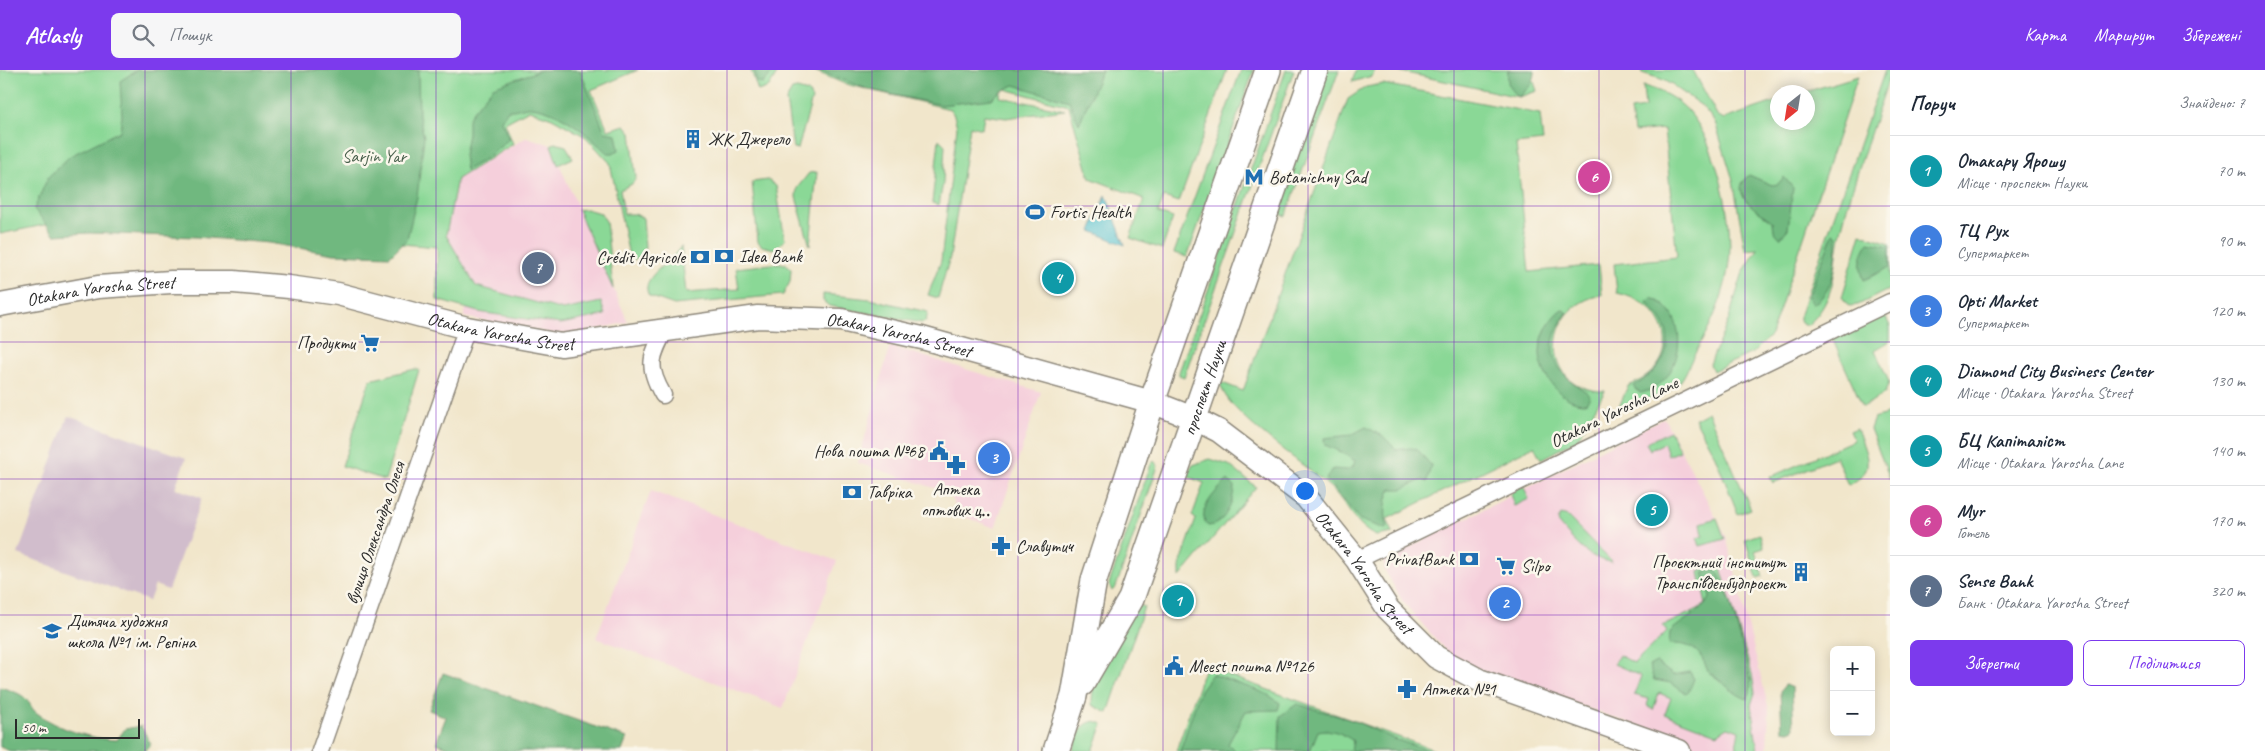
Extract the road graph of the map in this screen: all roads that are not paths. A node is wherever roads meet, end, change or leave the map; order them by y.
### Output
1 (1268, 70) edge
2 (1315, 70) edge
3 (1890, 302) edge
4 (0, 305) edge
5 (467, 328) junction
6 (666, 328) junction
7 (663, 395) dead end
8 (1152, 402) junction
9 (1193, 418) junction
10 (1357, 560) junction
11 (1074, 696) junction
12 (320, 751) edge
13 (1056, 751) edge
14 (1679, 751) edge

1 - 8 main road, проспект Науки
2 - 9 main road, проспект Науки
3 - 10 street, Otakara Yarosha Lane
4 - 5 street, Otakara Yarosha Street
5 - 6 street, Otakara Yarosha Street
5 - 12 street, вулиця Олександра Олеся
6 - 7 street
6 - 8 street, Otakara Yarosha Street
8 - 9 street, Otakara Yarosha Street
8 - 11 main road, проспект Науки
9 - 10 street, Otakara Yarosha Street
9 - 11 main road, проспект Науки
10 - 14 street, Otakara Yarosha Street
11 - 13 main road, проспект Науки

